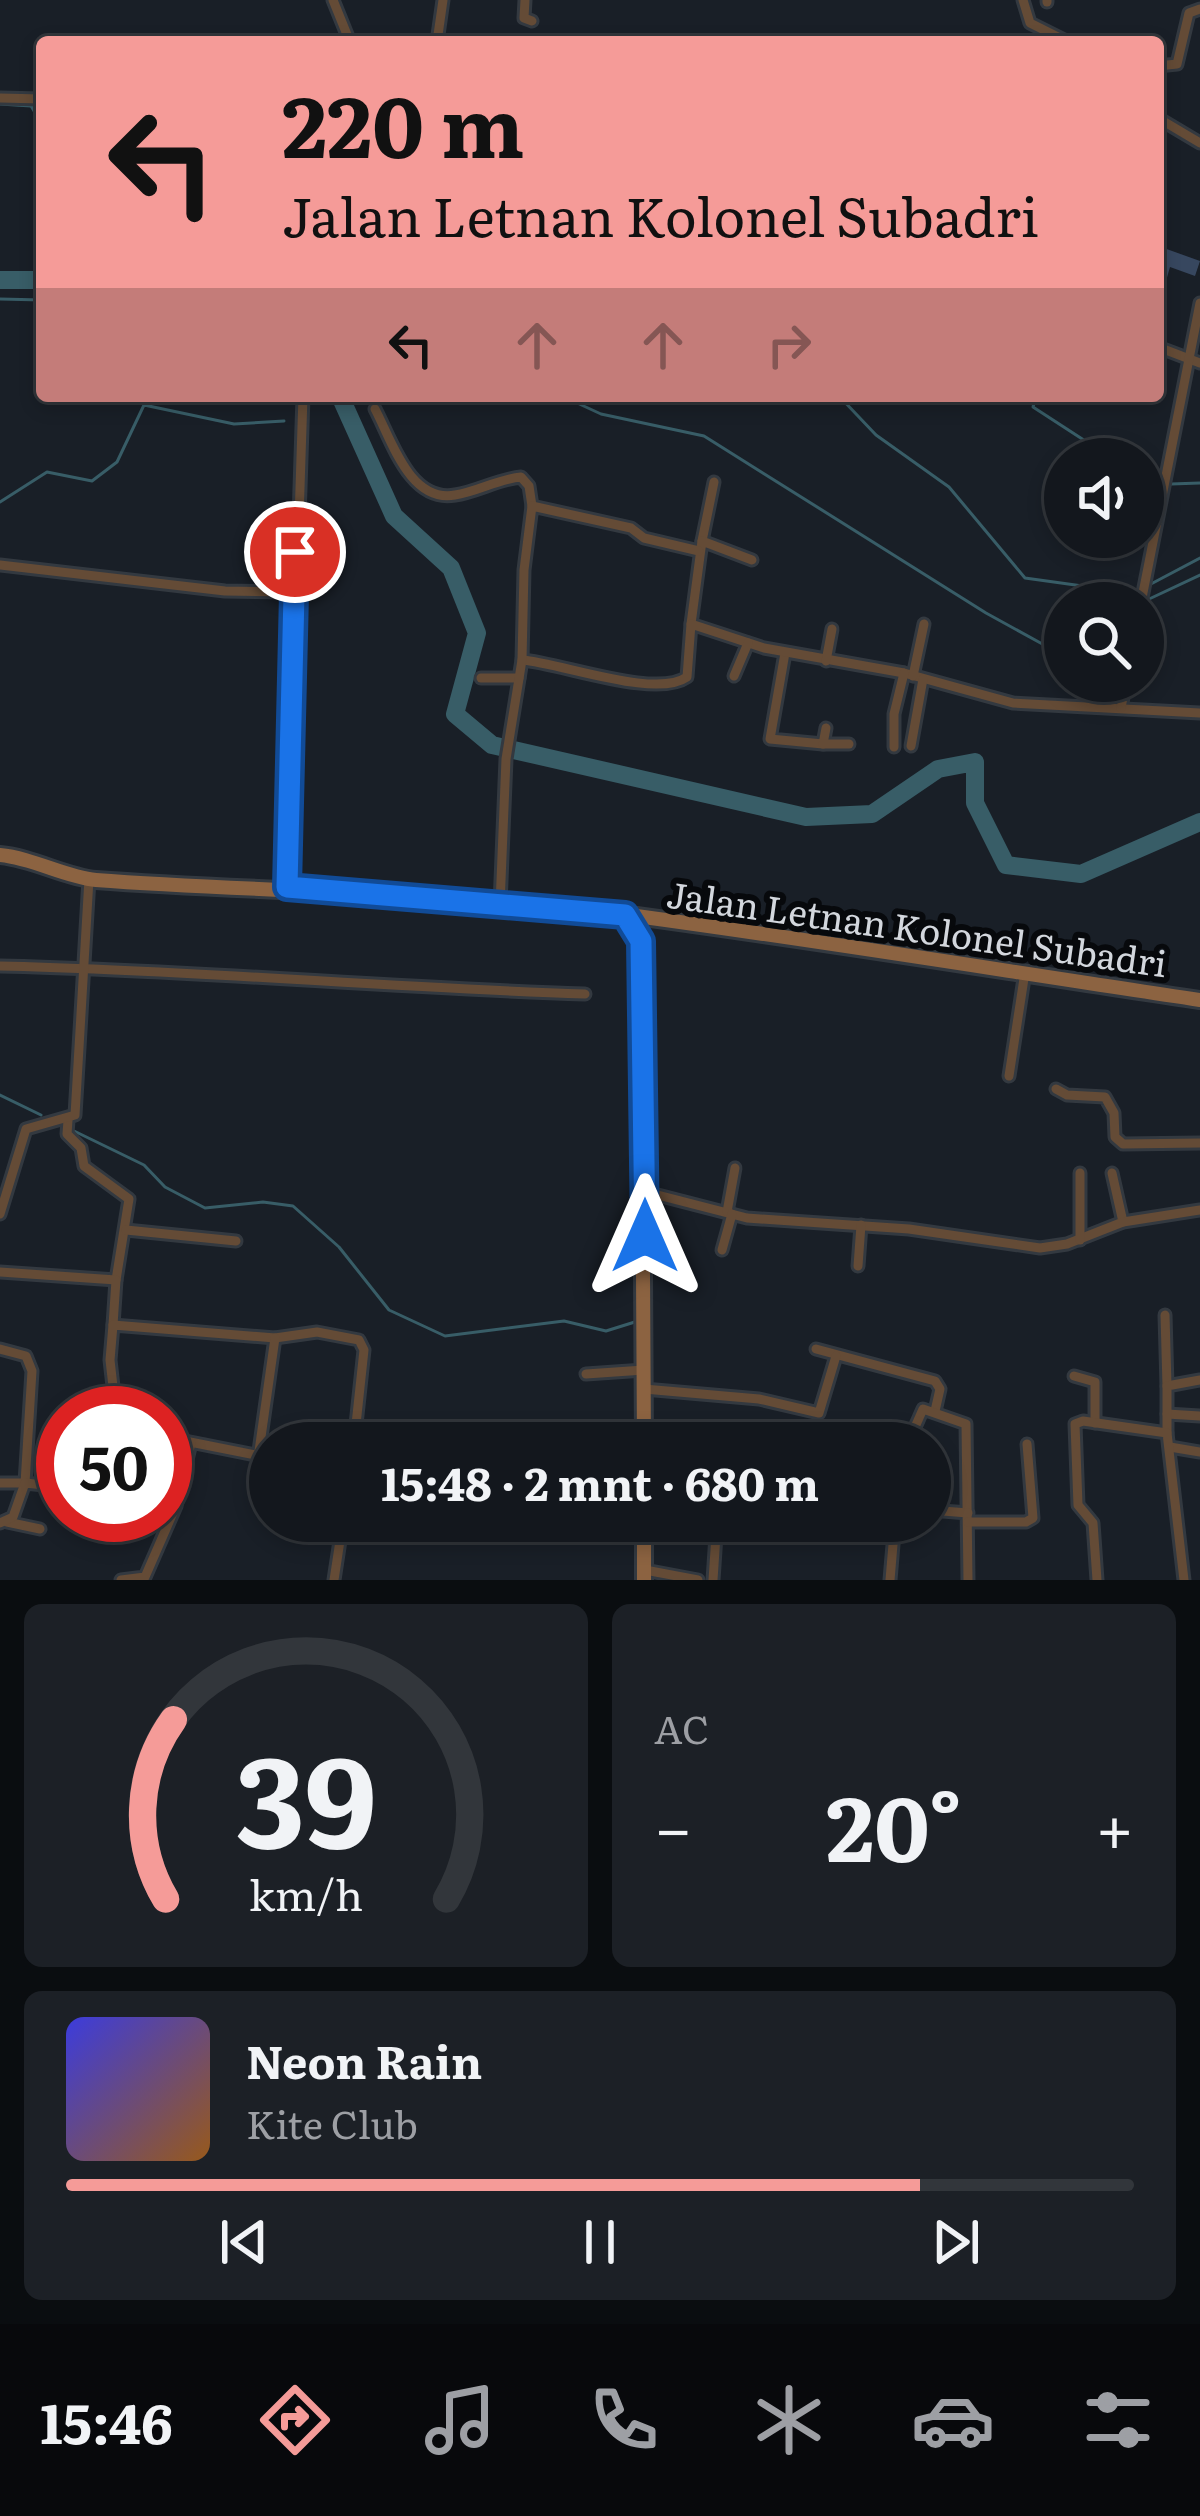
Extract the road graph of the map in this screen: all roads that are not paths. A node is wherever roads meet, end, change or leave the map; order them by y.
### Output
1 (333, 0) edge
2 (442, 0) edge
3 (525, 0) edge
4 (1023, 0) edge
5 (1200, 9) edge
6 (532, 21) dead end
7 (348, 36) edge
8 (438, 36) edge
9 (1056, 36) edge
10 (1182, 48) junction
11 (1200, 52) edge
12 (1164, 66) edge
13 (0, 98) edge
14 (36, 99) edge
15 (1164, 122) edge
16 (1200, 143) edge
17 (1200, 303) edge
18 (1164, 349) edge
19 (1187, 358) junction
20 (1200, 363) edge
21 (303, 402) edge
22 (375, 409) dead end
23 (714, 482) dead end
24 (532, 506) junction
25 (700, 546) junction
26 (752, 560) dead end
27 (0, 565) edge
28 (1145, 582) edge
29 (293, 592) junction
30 (691, 624) junction
31 (923, 624) dead end
32 (832, 629) dead end
33 (748, 643) junction
34 (785, 653) junction
35 (521, 660) junction
36 (826, 662) junction
37 (734, 676) dead end
38 (913, 676) junction
39 (482, 678) dead end
40 (519, 678) junction
41 (1122, 702) edge
42 (1121, 708) junction
43 (1200, 712) edge
44 (826, 728) dead end
45 (823, 744) junction
46 (849, 744) dead end
47 (911, 746) dead end
48 (894, 747) dead end
49 (0, 855) edge
50 (89, 879) junction
51 (287, 887) junction
52 (500, 905) junction
53 (625, 915) junction
54 (648, 917) junction
55 (641, 941) junction
56 (0, 966) edge
57 (84, 966) junction
58 (1024, 972) junction
59 (585, 994) dead end
60 (1200, 1000) edge
61 (1009, 1076) dead end
62 (1056, 1089) dead end
63 (68, 1120) junction
64 (1200, 1144) edge
65 (735, 1168) dead end
66 (1081, 1173) dead end
67 (1112, 1173) dead end
68 (646, 1192) junction
69 (1200, 1210) edge
70 (729, 1213) junction
71 (0, 1214) edge
72 (1123, 1222) junction
73 (861, 1225) junction
74 (126, 1229) junction
75 (236, 1240) dead end
76 (1080, 1240) junction
77 (722, 1250) dead end
78 (858, 1266) dead end
79 (0, 1272) edge
80 (116, 1280) junction
81 (1165, 1315) dead end
82 (112, 1325) junction
83 (1173, 1331) dead end
84 (275, 1338) junction
85 (0, 1349) edge
86 (816, 1349) dead end
87 (836, 1356) junction
88 (644, 1370) junction
89 (586, 1374) dead end
90 (1075, 1376) dead end
91 (1200, 1380) edge
92 (1169, 1385) junction
93 (113, 1386) edge
94 (644, 1389) junction
95 (935, 1411) junction
96 (1167, 1414) junction
97 (1200, 1416) edge
98 (267, 1422) edge
99 (356, 1422) edge
100 (644, 1422) edge
101 (915, 1422) edge
102 (1095, 1423) junction
103 (1167, 1433) junction
104 (192, 1443) edge
105 (1028, 1444) dead end
106 (1170, 1447) junction
107 (1200, 1452) edge
108 (249, 1455) edge
109 (0, 1484) edge
110 (25, 1484) junction
111 (36, 1485) edge
112 (951, 1514) edge
113 (968, 1517) junction
114 (3, 1522) edge
115 (36, 1528) edge
116 (161, 1542) edge
117 (340, 1542) edge
118 (644, 1542) edge
119 (716, 1542) edge
120 (893, 1542) edge
121 (645, 1575) edge
122 (145, 1579) edge
123 (121, 1580) edge
124 (334, 1580) edge
125 (698, 1580) edge
126 (713, 1580) edge
127 (890, 1580) edge
128 (968, 1580) edge
129 (1097, 1580) edge
130 (1184, 1580) edge

1 - 7 street
2 - 8 street
3 - 6 street
4 - 9 street
5 - 10 street
10 - 11 street
10 - 12 street
13 - 14 street
15 - 16 street
17 - 19 street
18 - 19 street
19 - 20 street
19 - 28 street
21 - 29 street
22 - 24 street
23 - 25 street
24 - 25 street
24 - 35 street
25 - 26 street
25 - 30 street
27 - 29 street
29 - 51 street
30 - 33 street
30 - 35 street
31 - 38 street
32 - 36 street
33 - 34 street
33 - 37 street
34 - 36 street
34 - 45 street
35 - 40 street
36 - 38 street
38 - 42 street
38 - 47 street
38 - 48 street
39 - 40 street
40 - 52 street
41 - 42 street
42 - 43 street
44 - 45 street
45 - 46 street
49 - 50 main road, Jalan Letnan Kolonel Subadri
50 - 51 main road, Jalan Letnan Kolonel Subadri
50 - 57 street
51 - 52 main road, Jalan Letnan Kolonel Subadri
52 - 53 main road, Jalan Letnan Kolonel Subadri
53 - 54 main road, Jalan Letnan Kolonel Subadri
53 - 55 main road, Jalan Letnan Kolonel Subadri
54 - 55 main road
54 - 58 main road, Jalan Letnan Kolonel Subadri
55 - 68 main road, Jalan Letnan Kolonel Subadri
56 - 57 street
57 - 59 street
57 - 63 street
58 - 60 main road, Jalan Letnan Kolonel Subadri
58 - 61 street
62 - 64 street
63 - 71 street
63 - 74 street
65 - 70 street
66 - 76 street
67 - 72 street
68 - 70 street
68 - 88 main road, Jalan Letnan Kolonel Subadri
69 - 72 street
70 - 73 street
70 - 77 street
72 - 76 street
73 - 76 street
73 - 78 street
74 - 75 street
74 - 80 street
79 - 80 street
80 - 82 street
81 - 92 street
82 - 84 street
82 - 93 street
83 - 92 street
84 - 98 street
84 - 99 street
85 - 110 street
86 - 87 street
87 - 94 street
87 - 95 street
88 - 89 street
88 - 94 main road, Jalan Letnan Kolonel Subadri
90 - 102 street
91 - 92 street
92 - 96 street
94 - 100 main road, Jalan Letnan Kolonel Subadri
95 - 101 street
95 - 113 street
96 - 97 street
96 - 103 street
102 - 103 street
102 - 129 street
103 - 106 street
104 - 108 street
105 - 113 street
106 - 107 street
106 - 130 street
109 - 110 street
110 - 111 street
110 - 114 street
112 - 113 street
113 - 128 street
114 - 115 street
116 - 122 street
117 - 124 street
118 - 121 main road
119 - 126 street
120 - 127 street
121 - 125 street
122 - 123 street

